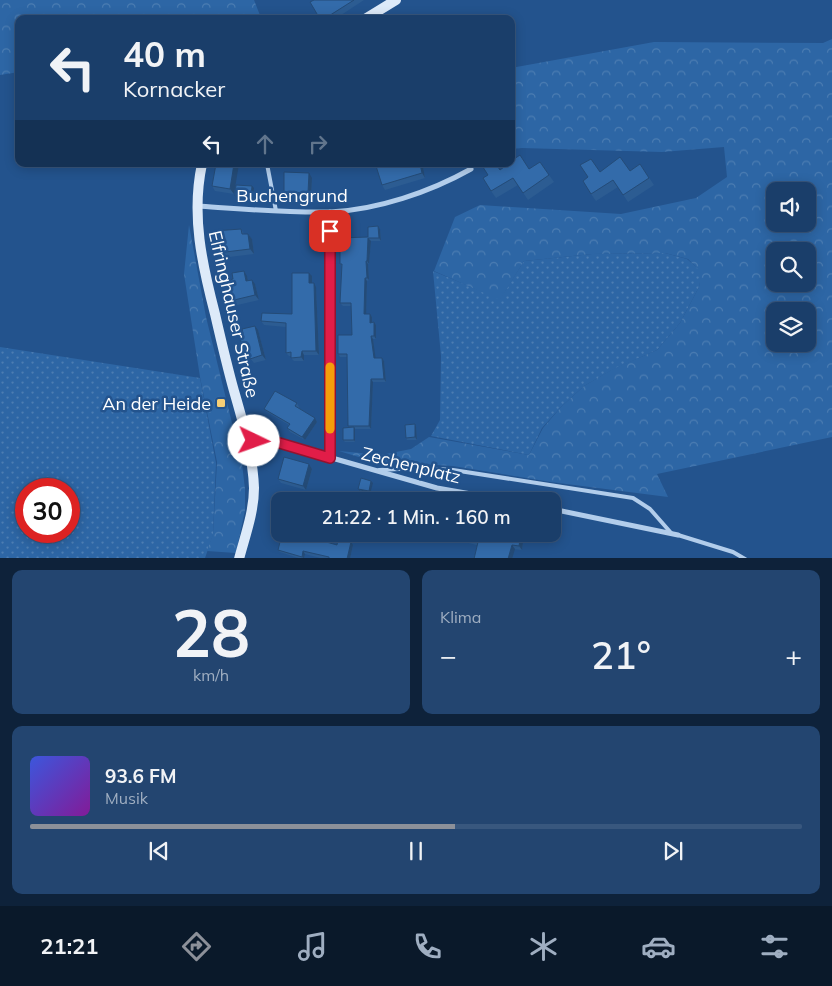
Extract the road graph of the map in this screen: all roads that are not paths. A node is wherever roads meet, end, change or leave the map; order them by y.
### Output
1 (396, 0) edge
2 (372, 15) edge
3 (201, 167) edge
4 (268, 167) edge
5 (471, 169) dead end
6 (196, 206) junction
7 (276, 211) junction
8 (330, 212) junction
9 (247, 441) junction
10 (330, 458) junction
11 (374, 471) junction
12 (459, 492) edge
13 (561, 511) edge
14 (675, 535) junction
15 (239, 558) edge
16 (745, 558) edge

1 - 2 main road
3 - 6 main road, Elfringhauser Straße
4 - 7 lane
5 - 8 street, Buchengrund
6 - 7 street, Buchengrund
6 - 9 main road, Elfringhauser Straße
7 - 8 street, Buchengrund
8 - 10 street
9 - 10 street, Zechenplatz
9 - 15 main road, Elfringhauser Straße
10 - 11 street, Zechenplatz
11 - 12 street, Zechenplatz
11 - 14 lane
13 - 14 street
14 - 16 lane

